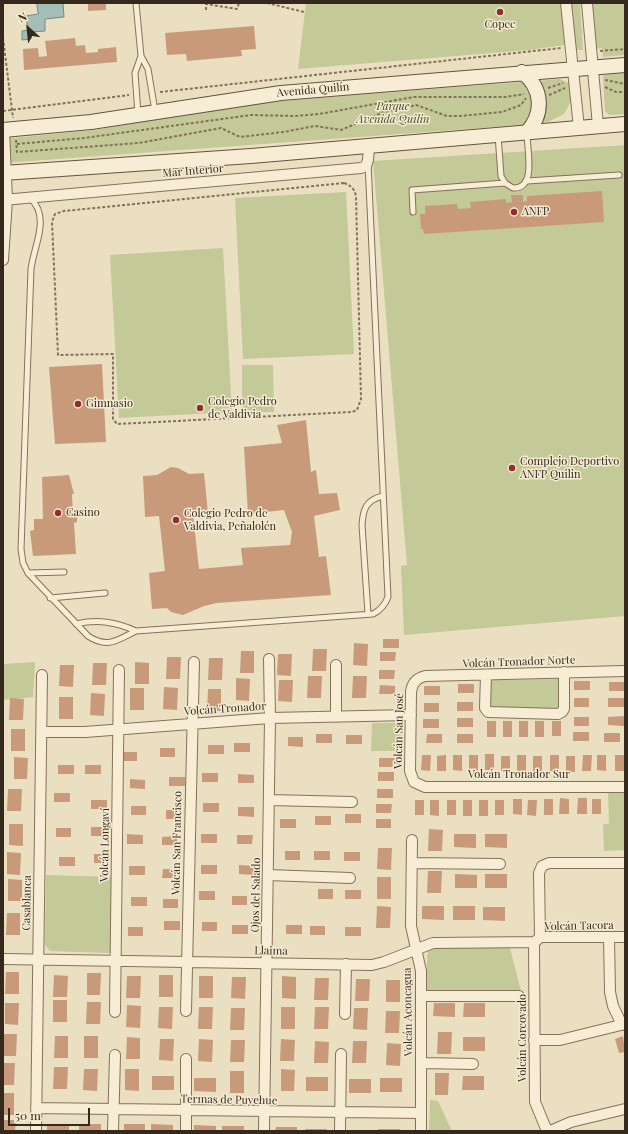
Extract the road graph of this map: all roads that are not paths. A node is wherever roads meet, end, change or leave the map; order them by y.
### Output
1 (136, 3) edge
2 (566, 3) edge
3 (587, 3) edge
4 (141, 56) junction
5 (625, 65) edge
6 (522, 72) junction
7 (595, 77) junction
8 (574, 78) junction
9 (155, 113) junction
10 (138, 115) junction
11 (625, 124) edge
12 (598, 126) junction
13 (578, 128) junction
14 (7, 130) edge
15 (526, 132) junction
16 (498, 135) junction
17 (369, 146) junction
18 (368, 160) junction
19 (5, 172) edge
20 (618, 175) dead end
21 (527, 181) junction
22 (505, 183) junction
23 (30, 198) junction
24 (5, 200) edge
25 (413, 212) dead end
26 (4, 228) edge
27 (3, 260) edge
28 (383, 496) junction
29 (64, 572) dead end
30 (28, 573) junction
31 (105, 593) dead end
32 (50, 598) junction
33 (368, 614) junction
34 (76, 624) junction
35 (136, 632) junction
36 (269, 659) dead end
37 (194, 662) dead end
38 (336, 665) dead end
39 (119, 670) dead end
40 (625, 671) edge
41 (564, 672) junction
42 (42, 675) dead end
43 (486, 675) junction
44 (415, 681) joint
45 (411, 715) junction
46 (336, 717) junction
47 (270, 718) junction
48 (191, 724) junction
49 (119, 729) junction
50 (42, 732) junction
51 (414, 782) joint
52 (625, 787) edge
53 (269, 800) junction
54 (352, 802) dead end
55 (412, 840) dead end
56 (412, 863) junction
57 (625, 863) edge
58 (500, 864) dead end
59 (268, 875) junction
60 (350, 878) dead end
61 (609, 937) junction
62 (625, 937) edge
63 (537, 940) junction
64 (416, 950) junction
65 (3, 959) edge
66 (38, 960) junction
67 (116, 961) junction
68 (187, 962) junction
69 (266, 963) junction
70 (346, 964) junction
71 (421, 996) junction
72 (519, 996) dead end
73 (186, 1011) dead end
74 (115, 1012) dead end
75 (345, 1014) dead end
76 (623, 1024) edge
77 (534, 1040) junction
78 (340, 1054) dead end
79 (115, 1055) dead end
80 (186, 1059) dead end
81 (421, 1063) junction
82 (473, 1064) dead end
83 (36, 1108) junction
84 (625, 1109) edge
85 (113, 1110) junction
86 (186, 1111) junction
87 (264, 1112) junction
88 (340, 1113) junction
89 (421, 1113) junction
90 (36, 1131) edge
91 (113, 1131) edge
92 (186, 1131) edge
93 (264, 1131) edge
94 (340, 1131) edge
95 (421, 1131) edge
96 (549, 1131) edge

1 - 4 lane
2 - 8 street
3 - 7 street
4 - 9 lane
4 - 10 lane
5 - 7 main road, Avenida Quilín
6 - 8 main road, Avenida Quilín
6 - 9 main road, Avenida Quilín
6 - 15 main road
7 - 8 main road, Avenida Quilín
7 - 12 street
8 - 13 street
9 - 10 main road, Avenida Quilín
10 - 14 main road, Avenida Quilín
11 - 12 main road
12 - 13 main road
13 - 15 main road
14 - 19 street
15 - 16 main road
15 - 21 lane
16 - 17 main road
16 - 22 lane
17 - 18 street
17 - 19 main road
18 - 23 street, Mar Interior
18 - 28 lane
19 - 24 street
20 - 21 lane
21 - 22 lane
22 - 25 lane
23 - 24 street, Mar Interior
23 - 30 lane
24 - 26 street
26 - 27 street
28 - 33 lane
28 - 33 lane
29 - 30 lane
30 - 32 lane
31 - 32 lane
32 - 34 lane
33 - 35 lane
34 - 35 lane
34 - 35 lane
36 - 47 street, Ojos del Salado
37 - 48 street, Volcán San Francisco
38 - 46 street
39 - 49 street, Volcán Longaví
40 - 41 street, Volcán Tronador Norte
41 - 43 street, Volcán Tronador Norte
41 - 43 street
42 - 50 street, Casablanca
43 - 44 street, Volcán Tronador Norte
44 - 45 street, Volcán San José
45 - 46 street, Volcán Tronador
45 - 51 street, Volcán San José
46 - 47 street, Volcán Tronador
47 - 48 street, Volcán Tronador
47 - 53 street, Ojos del Salado
48 - 49 street, Volcán Tronador
48 - 68 street, Volcán San Francisco
49 - 50 street, Volcán Tronador
49 - 67 street, Volcán Longaví
50 - 66 street, Casablanca
51 - 52 street, Volcán Tronador Sur
53 - 54 street
53 - 59 street, Ojos del Salado
55 - 56 street, Volcán Aconcagua
56 - 58 street
56 - 64 street, Volcán Aconcagua
57 - 63 street, Volcán Corcovado
59 - 60 street
59 - 69 street, Ojos del Salado
61 - 62 street, Volcán Tacora
61 - 63 street, Volcán Tacora
61 - 76 street
63 - 64 street, Llaima
63 - 77 street, Volcán Corcovado
64 - 70 street, Llaima
64 - 71 street, Volcán Aconcagua
65 - 66 street, Llaima
66 - 67 street, Llaima
66 - 83 street, Casablanca
67 - 68 street, Llaima
67 - 74 street, Volcán Longaví
68 - 69 street, Llaima
68 - 73 street, Volcán San Francisco
69 - 70 street, Llaima
69 - 87 street, Ojos del Salado
70 - 75 street
71 - 72 street
71 - 81 street, Volcán Aconcagua
76 - 77 street
77 - 96 street, Volcán Corcovado
78 - 88 street
79 - 85 street
80 - 86 street
81 - 82 street, Volcán Aconcagua
81 - 89 street, Volcán Aconcagua
83 - 85 street, Termas de Puyehue
83 - 90 street, Casablanca
84 - 96 street
85 - 86 street, Termas de Puyehue
85 - 91 street
86 - 87 street, Termas de Puyehue
86 - 92 street
87 - 88 street, Termas de Puyehue
87 - 93 street, Ojos del Salado
88 - 89 street, Termas de Puyehue
88 - 94 street
89 - 95 street, Volcán Aconcagua

